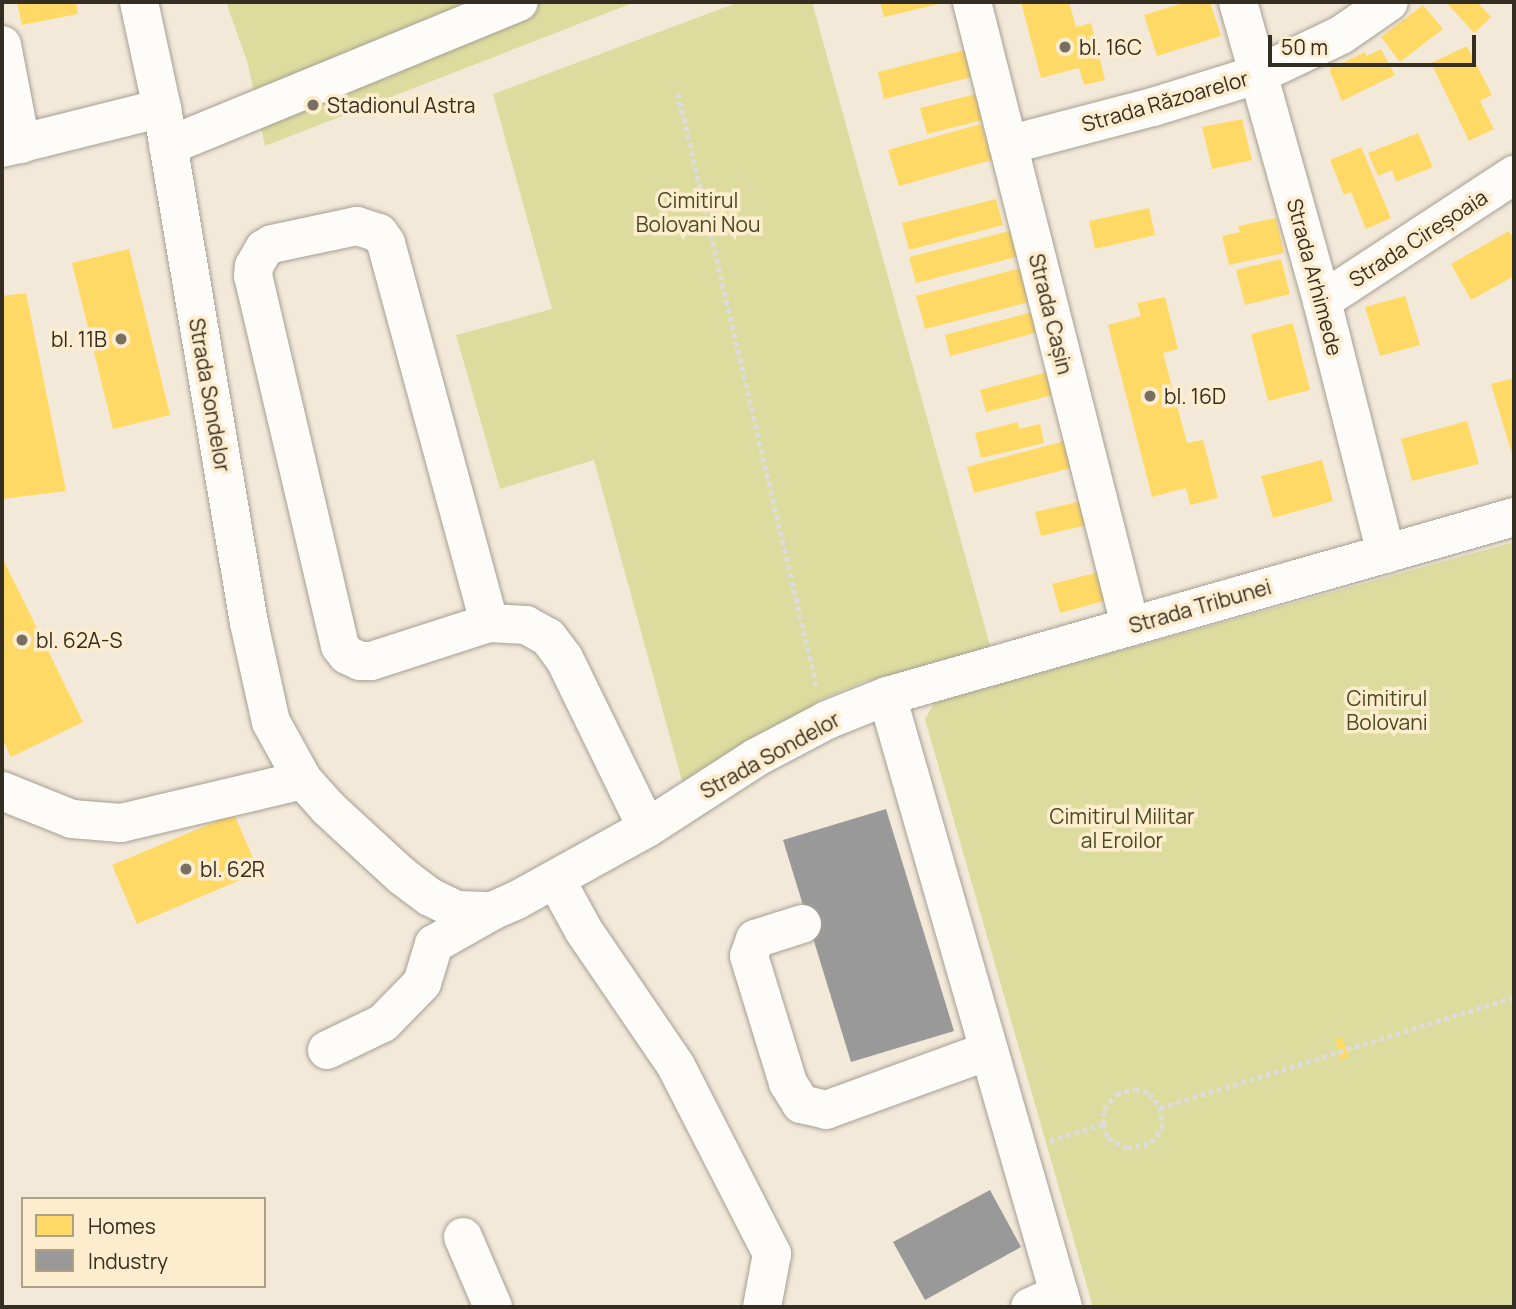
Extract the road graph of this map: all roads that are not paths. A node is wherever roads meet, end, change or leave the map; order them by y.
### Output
1 (139, 2) edge
2 (519, 2) edge
3 (972, 2) edge
4 (1238, 2) edge
5 (1383, 4) edge
6 (2, 45) edge
7 (1259, 74) junction
8 (162, 108) junction
9 (1008, 145) junction
10 (11, 146) edge
11 (168, 146) junction
12 (1514, 174) edge
13 (1322, 301) junction
14 (1514, 517) edge
15 (1386, 554) junction
16 (489, 623) junction
17 (1130, 625) junction
18 (887, 696) junction
19 (303, 780) junction
20 (2, 791) edge
21 (647, 828) junction
22 (556, 880) junction
23 (492, 911) junction
24 (803, 925) dead end
25 (327, 1050) dead end
26 (988, 1051) junction
27 (463, 1237) dead end
28 (1051, 1303) edge
29 (493, 1307) edge
30 (762, 1307) edge

1 - 8 street, Strada Sondelor
2 - 11 street
3 - 9 street, Strada Cașin
4 - 7 street, Strada Arhimede
5 - 7 street, Strada Răzoarelor
6 - 10 street
7 - 9 street, Strada Răzoarelor
7 - 13 street, Strada Arhimede
8 - 10 street
8 - 11 street, Strada Sondelor
9 - 17 street, Strada Cașin
11 - 19 street, Strada Sondelor
12 - 13 street, Strada Cireșoaia
13 - 15 street, Strada Arhimede
14 - 15 street, Strada Tribunei
15 - 17 street, Strada Tribunei
16 - 16 street
16 - 21 street
17 - 18 street, Strada Tribunei
18 - 21 street, Strada Sondelor
18 - 26 street
19 - 20 street
19 - 23 street, Strada Sondelor
21 - 22 street, Strada Sondelor
22 - 23 street, Strada Sondelor
22 - 30 street
23 - 25 street
24 - 26 street
26 - 28 street
27 - 29 street

